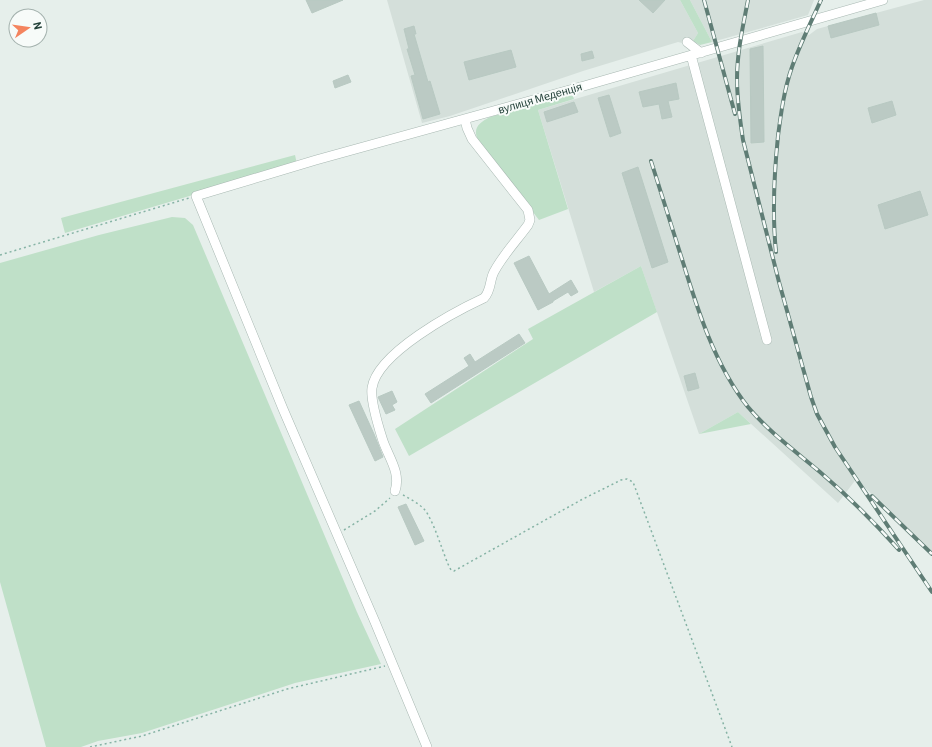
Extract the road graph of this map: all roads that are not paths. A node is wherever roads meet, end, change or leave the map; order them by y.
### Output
1 (883, 0) edge
2 (688, 42) dead end
3 (701, 53) junction
4 (691, 55) junction
5 (465, 119) junction
6 (767, 340) dead end
7 (395, 491) road end
8 (427, 747) edge

1 - 3 street, вулиця Меденція
2 - 3 street
3 - 4 street, вулиця Меденція
4 - 5 street, вулиця Меденція
4 - 6 street
5 - 7 street
5 - 8 street, вулиця Меденція

